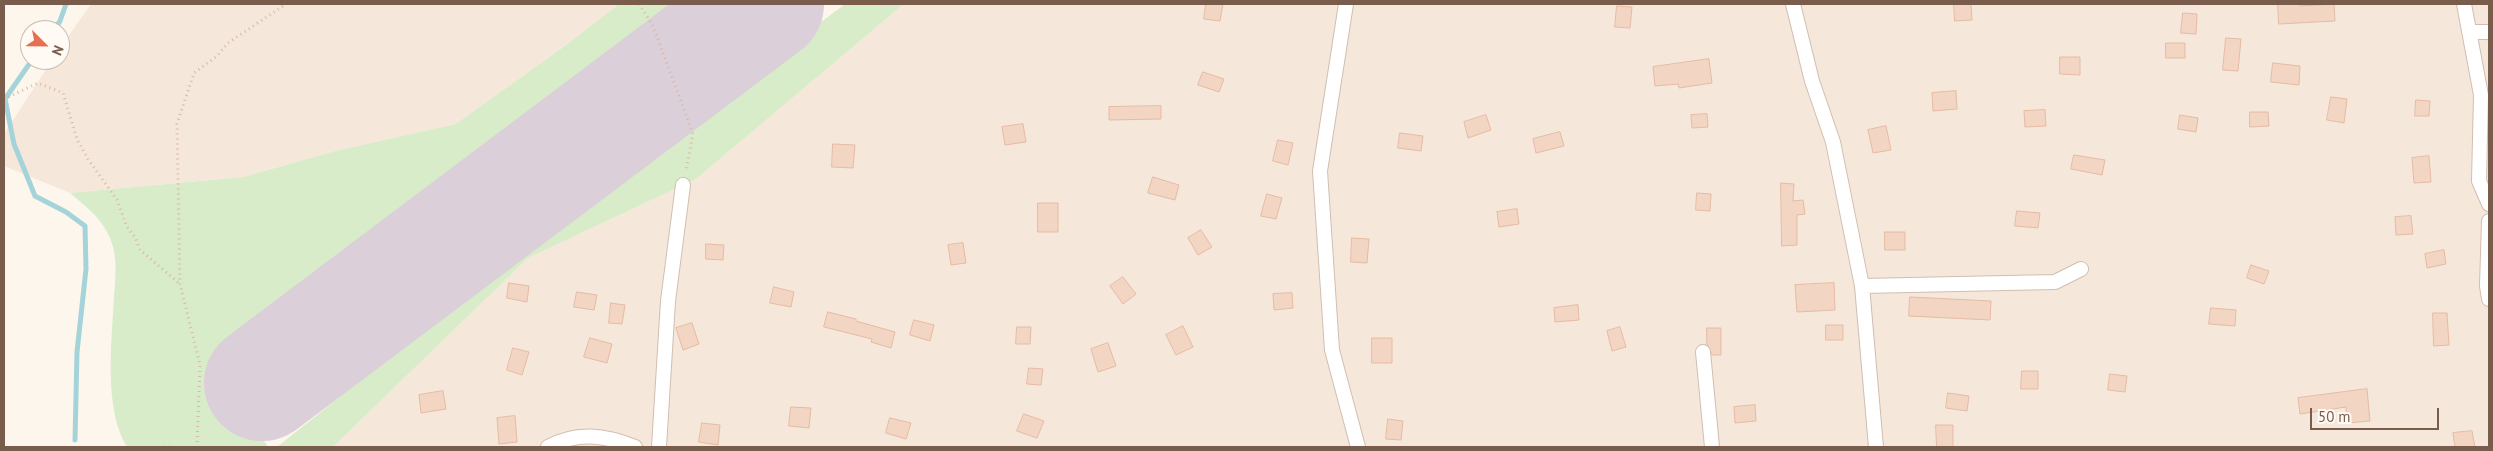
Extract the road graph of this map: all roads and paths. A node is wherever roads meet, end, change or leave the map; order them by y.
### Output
1 (286, 4) edge
2 (639, 4) edge
3 (1346, 4) edge
4 (1793, 4) edge
5 (2464, 4) edge
6 (2469, 32) junction
7 (2489, 32) edge
8 (4, 99) edge
9 (683, 185) joint
10 (2489, 204) edge
11 (2489, 221) edge
12 (2081, 269) dead end
13 (180, 284) junction
14 (1862, 286) junction
15 (2489, 299) edge
16 (1703, 352) dead end
17 (164, 447) edge
18 (170, 447) edge
19 (197, 447) edge
20 (548, 447) edge
21 (635, 447) edge
22 (659, 447) edge
23 (1358, 447) edge
24 (1712, 447) edge
25 (1876, 447) edge

1 - 13 path
2 - 9 path
3 - 23 street
4 - 14 street
5 - 6 street
6 - 7 street
6 - 10 street
8 - 13 path
9 - 22 street
11 - 15 street
12 - 14 street
13 - 19 path
14 - 25 street
16 - 24 street
17 - 18 path
20 - 21 street

